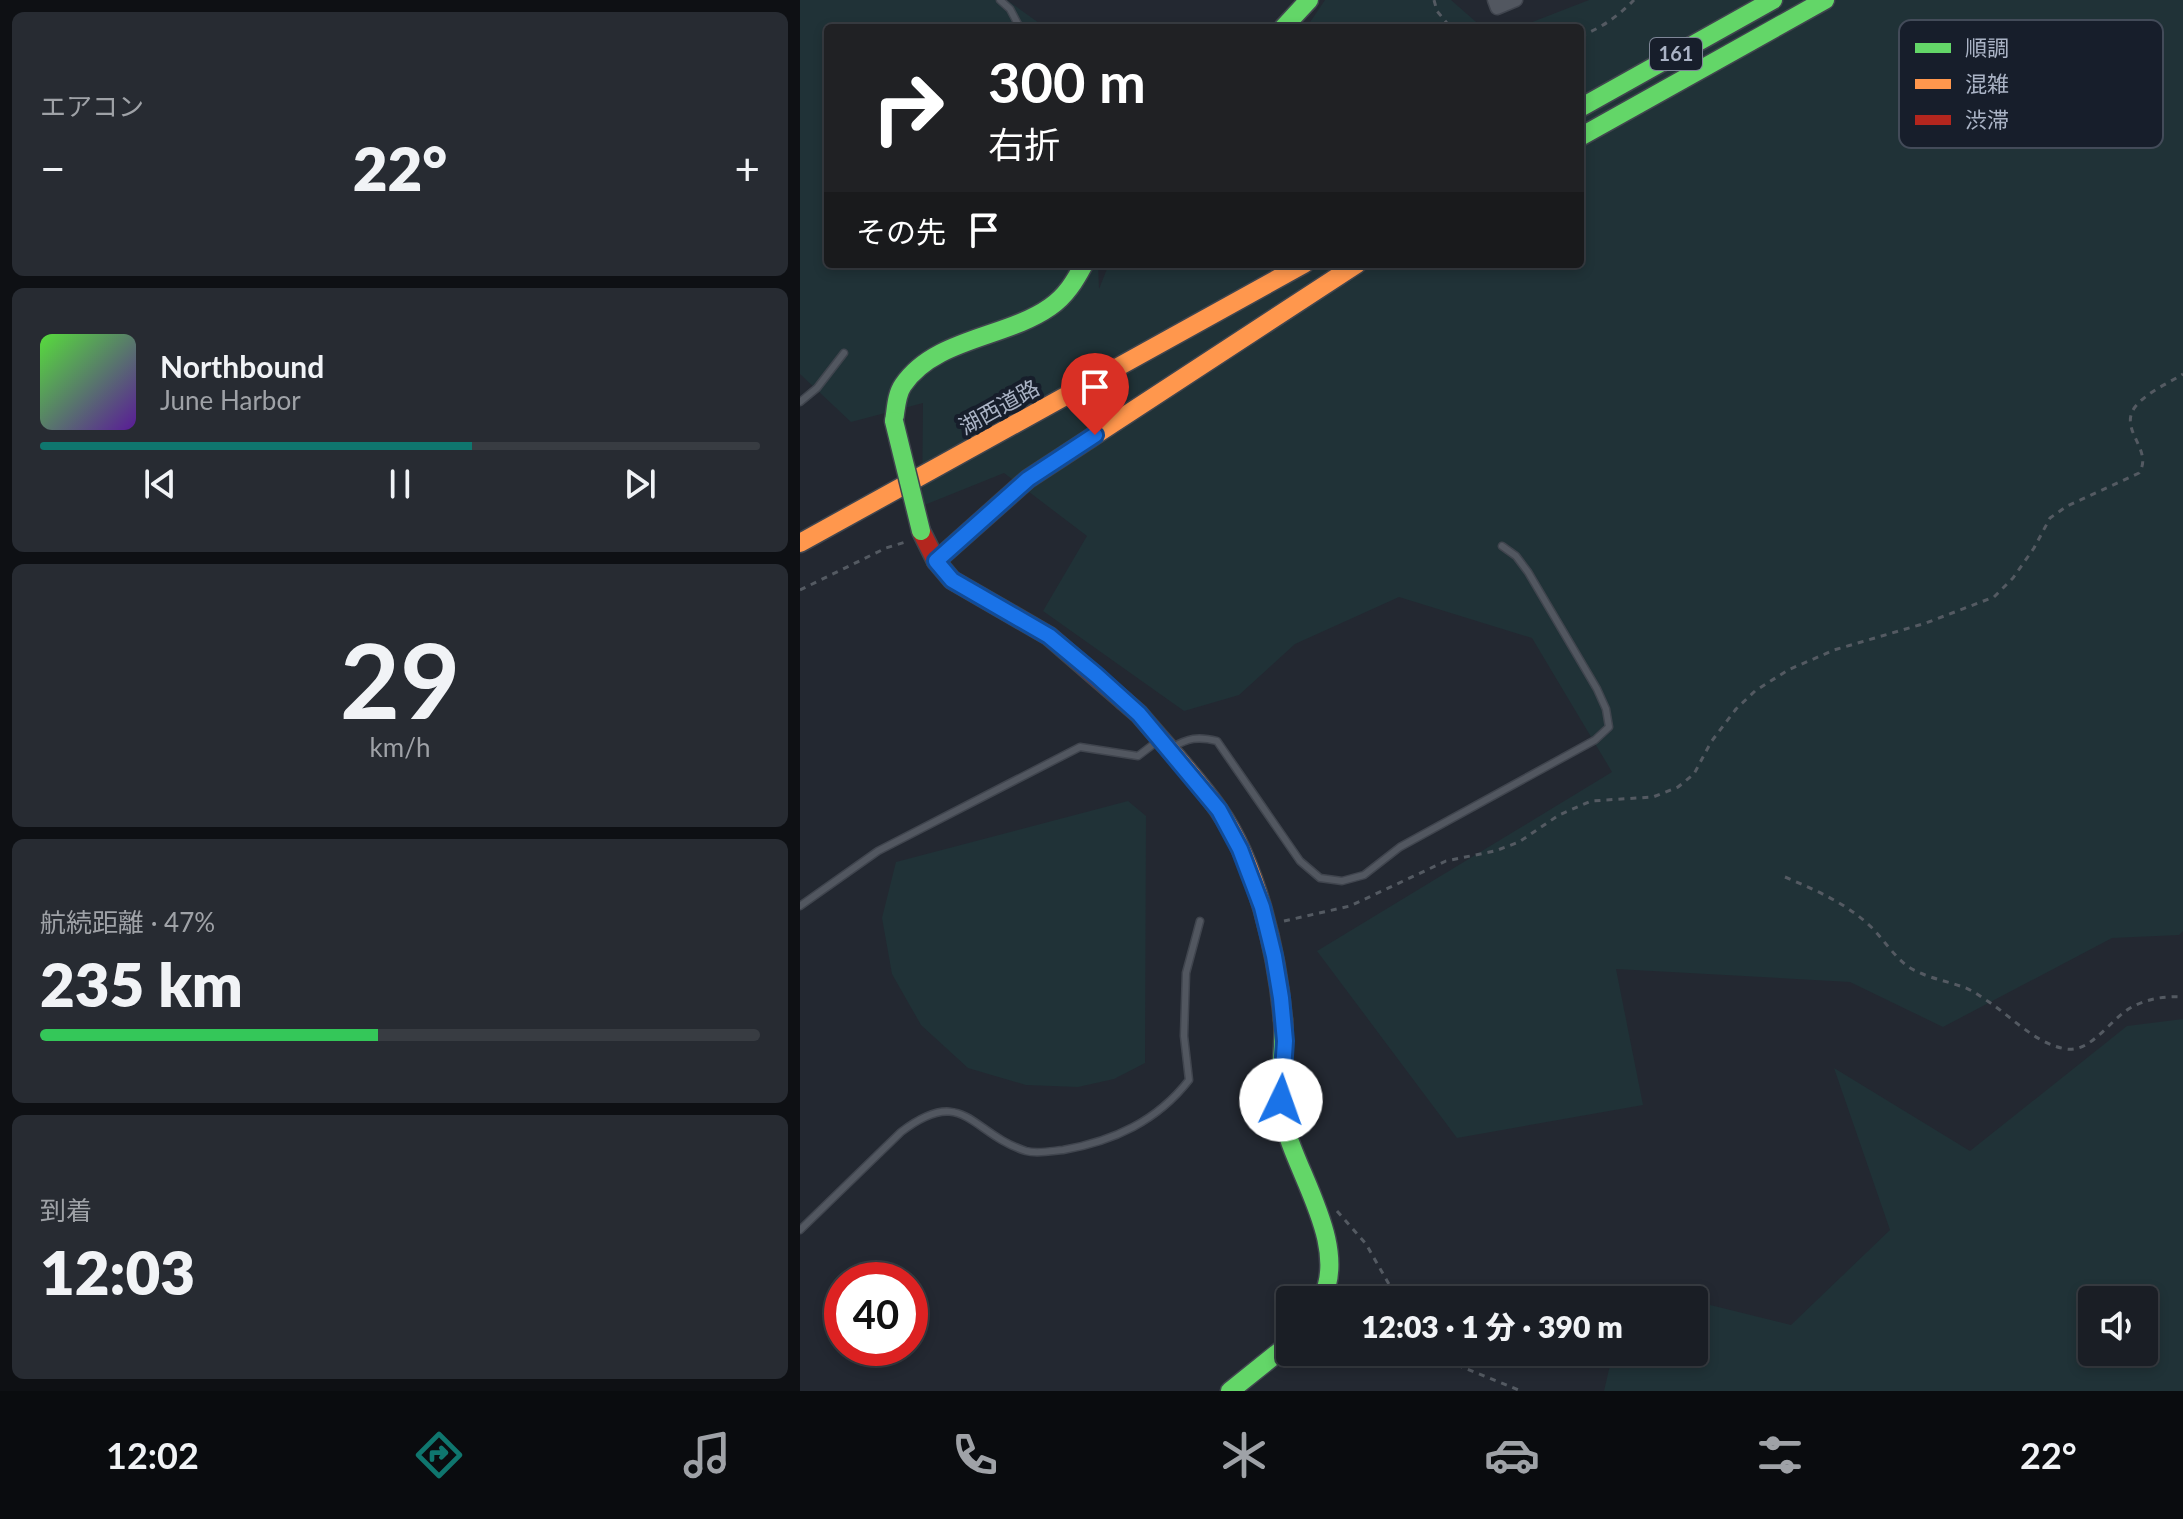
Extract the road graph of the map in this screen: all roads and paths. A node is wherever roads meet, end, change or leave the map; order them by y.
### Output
1 (1000, 0) edge
2 (1309, 0) edge
3 (1434, 0) edge
4 (1494, 0) edge
5 (1516, 0) edge
6 (1634, 0) edge
7 (1741, 0) edge
8 (1773, 0) edge
9 (1825, 0) edge
10 (1018, 24) edge
11 (1287, 24) edge
12 (1448, 24) edge
13 (1584, 34) edge
14 (1584, 88) edge
15 (1584, 106) edge
16 (1584, 135) edge
17 (1083, 268) edge
18 (1264, 268) edge
19 (1297, 268) edge
20 (1351, 268) edge
21 (844, 353) dead end
22 (2183, 374) edge
23 (800, 402) edge
24 (800, 527) edge
25 (922, 534) junction
26 (800, 543) edge
27 (1502, 546) dead end
28 (936, 561) junction
29 (800, 590) edge
30 (1164, 745) junction
31 (1785, 877) dead end
32 (800, 906) edge
33 (1200, 921) dead end
34 (1284, 921) dead end
35 (2183, 997) edge
36 (1336, 1210) dead end
37 (800, 1230) edge
38 (1327, 1286) edge
39 (1390, 1286) edge
40 (1276, 1354) edge
41 (1460, 1366) edge
42 (1230, 1391) edge
43 (1521, 1391) edge

1 - 10 lane
2 - 11 main road
3 - 12 path
4 - 5 street
6 - 13 path
7 - 14 main road, 161
8 - 15 main road, 161
9 - 16 main road
17 - 25 main road, bridge
18 - 24 main road, 湖西道路
19 - 26 main road, 湖西道路
20 - 28 main road
21 - 23 lane
22 - 34 path
25 - 28 main road
25 - 29 path
27 - 30 lane
28 - 30 main road
30 - 32 lane
30 - 38 main road
31 - 35 path
33 - 37 lane
36 - 39 path
40 - 42 main road
41 - 43 path

